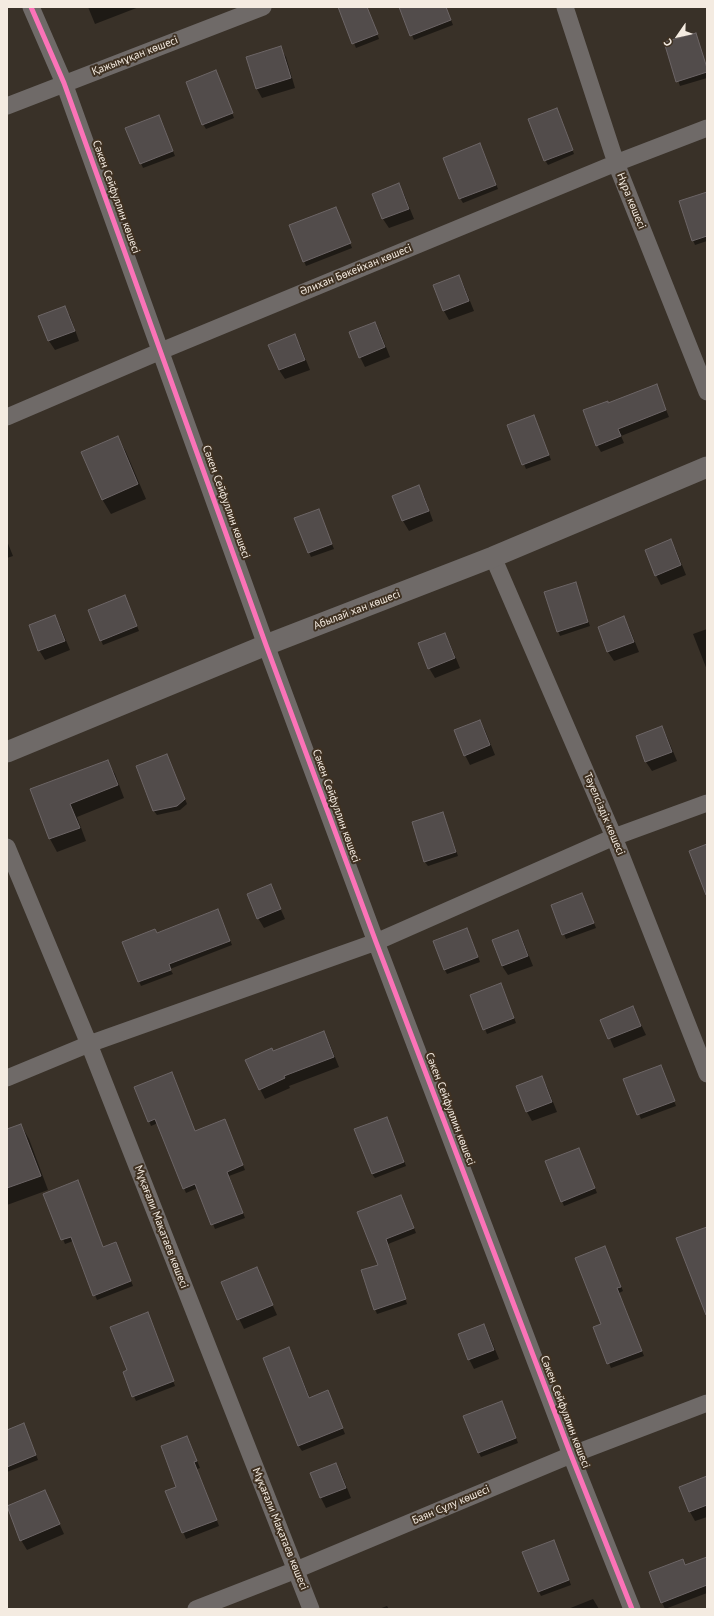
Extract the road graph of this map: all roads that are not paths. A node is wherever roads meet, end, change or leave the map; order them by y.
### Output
1 (32, 7) edge
2 (263, 7) edge
3 (565, 7) edge
4 (64, 83) junction
5 (7, 106) edge
6 (707, 128) edge
7 (616, 163) junction
8 (161, 351) junction
9 (707, 392) edge
10 (7, 417) edge
11 (707, 467) edge
12 (493, 557) junction
13 (266, 646) junction
14 (7, 752) edge
15 (707, 804) edge
16 (614, 837) junction
17 (7, 847) edge
18 (376, 942) junction
19 (89, 1044) junction
20 (707, 1074) edge
21 (7, 1078) edge
22 (707, 1402) edge
23 (571, 1455) junction
24 (296, 1570) junction
25 (196, 1609) edge
26 (311, 1609) edge
27 (632, 1609) edge

1 - 4 street, Сәкен Сейфуллин көшесі
2 - 4 street, Қажымұқан көшесі
3 - 7 street, Нұра көшесі
4 - 5 street, Қажымұқан көшесі
4 - 8 street, Сәкен Сейфуллин көшесі
6 - 7 street, Әлихан Бөкейхан көшесі
7 - 8 street, Әлихан Бөкейхан көшесі
7 - 9 street, Нұра көшесі
8 - 10 street, Әлихан Бөкейхан көшесі
8 - 13 street, Сәкен Сейфуллин көшесі
11 - 12 street, Абылай хан көшесі
12 - 13 street, Абылай хан көшесі
12 - 16 street, Тәуелсіздік көшесі
13 - 14 street, Абылай хан көшесі
13 - 18 street, Сәкен Сейфуллин көшесі
15 - 16 street
16 - 18 street
16 - 20 street, Тәуелсіздік көшесі
17 - 19 street, Мұқағали Мақатаев көшесі
18 - 19 street
18 - 23 street, Сәкен Сейфуллин көшесі
19 - 21 street
19 - 24 street, Мұқағали Мақатаев көшесі
22 - 23 street, Баян Сұлу көшесі
23 - 24 street, Баян Сұлу көшесі
23 - 27 street, Сәкен Сейфуллин көшесі
24 - 25 street, Баян Сұлу көшесі
24 - 26 street, Мұқағали Мақатаев көшесі

